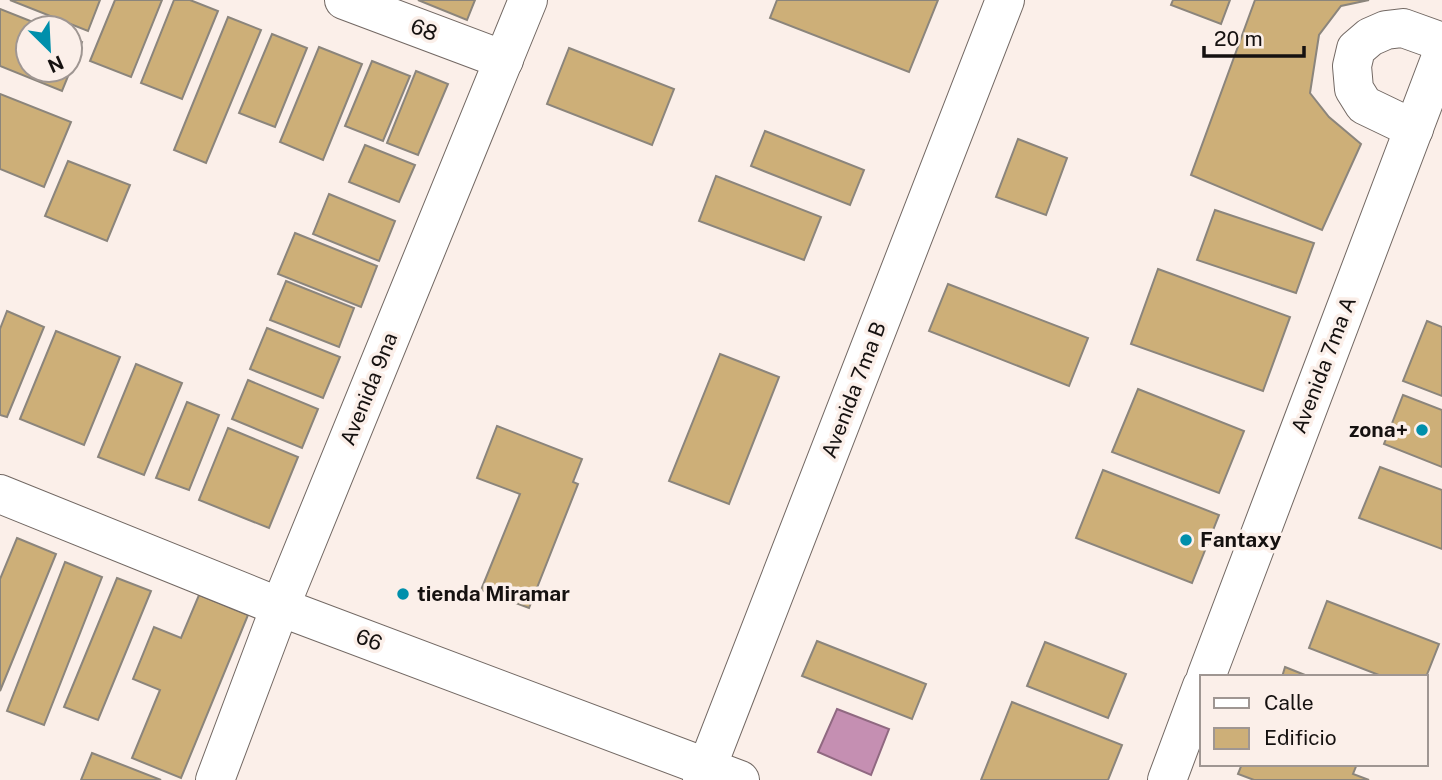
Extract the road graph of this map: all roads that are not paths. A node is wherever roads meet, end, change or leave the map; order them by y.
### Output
1 (344, 0) edge
2 (528, 0) edge
3 (1005, 0) edge
4 (1442, 42) edge
5 (1442, 54) edge
6 (504, 60) junction
7 (1414, 129) junction
8 (0, 494) edge
9 (280, 607) junction
10 (1207, 675) edge
11 (1200, 691) edge
12 (716, 776) edge
13 (215, 780) edge
14 (1167, 780) edge

1 - 6 street, 68
2 - 6 street, Avenida 9na
3 - 12 street, Avenida 7ma B
4 - 7 street
5 - 7 street, Avenida 7ma A
6 - 9 street, Avenida 9na
7 - 10 street, Avenida 7ma A
8 - 9 street, 66
9 - 12 street, 66
9 - 13 street, Avenida 9na
11 - 14 street

